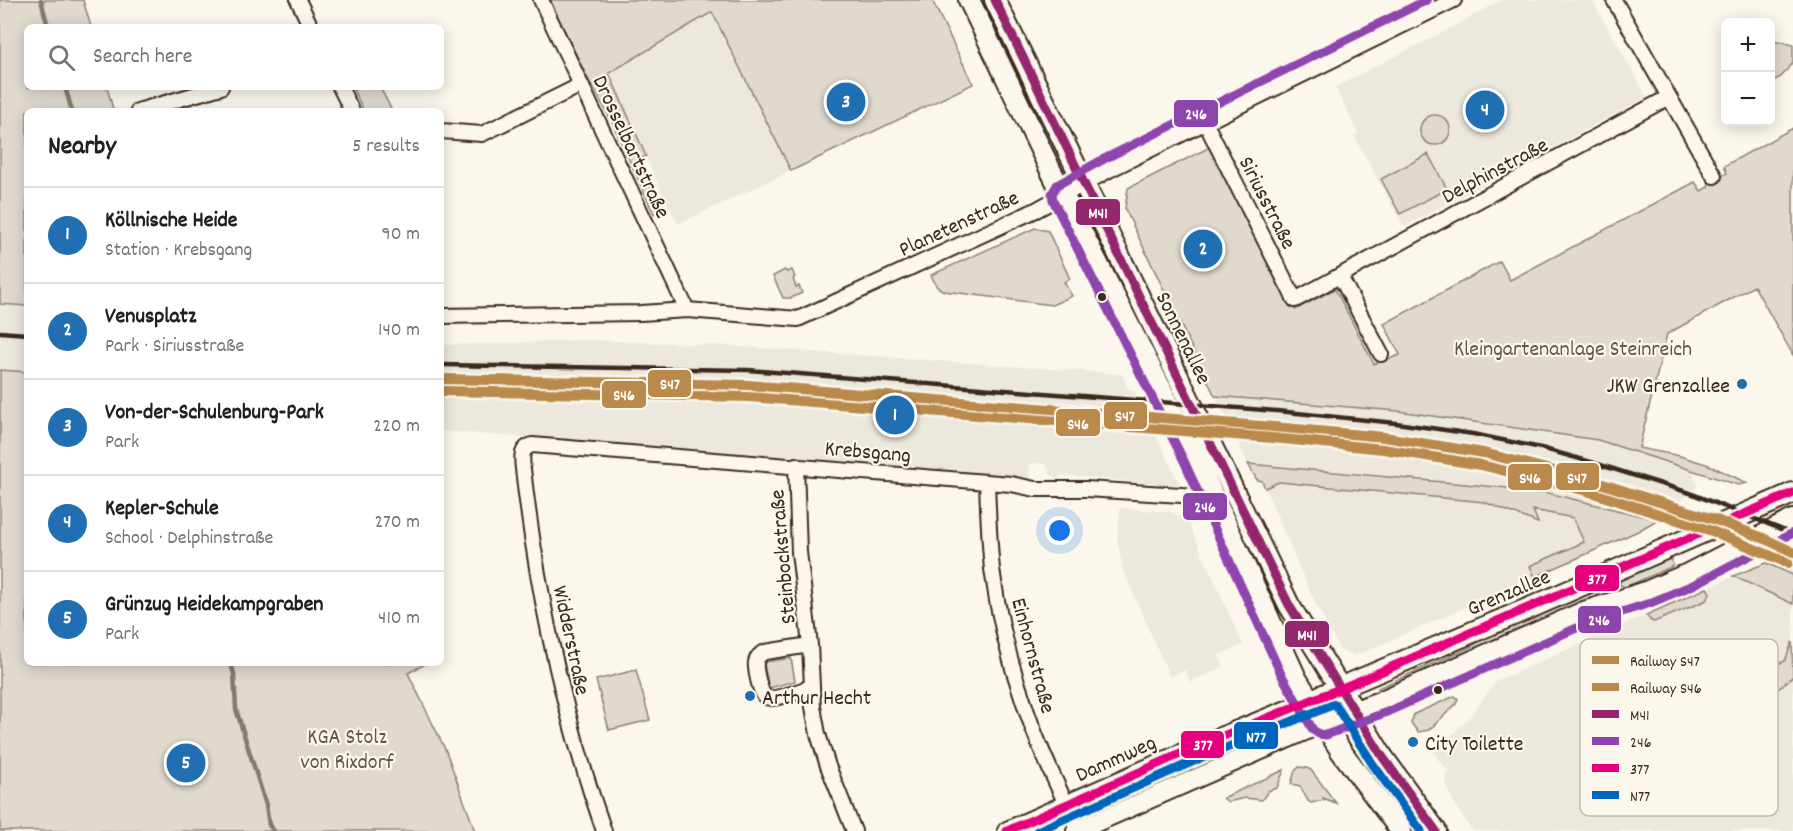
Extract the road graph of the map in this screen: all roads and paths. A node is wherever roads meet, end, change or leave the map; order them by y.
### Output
1 (298, 0) edge
2 (541, 0) edge
3 (969, 0) edge
4 (995, 0) edge
5 (1454, 0) edge
6 (1614, 0) edge
7 (310, 24) edge
8 (581, 84) junction
9 (211, 90) edge
10 (342, 90) edge
11 (1669, 97) junction
12 (148, 108) edge
13 (350, 108) edge
14 (1205, 122) junction
15 (444, 131) edge
16 (1714, 176) dead end
17 (1084, 183) junction
18 (1064, 195) junction
19 (1340, 276) junction
20 (1295, 300) joint
21 (687, 310) junction
22 (444, 316) edge
23 (1381, 354) dead end
24 (522, 453) joint
25 (796, 465) junction
26 (987, 482) junction
27 (1793, 493) edge
28 (1213, 497) junction
29 (1793, 520) edge
30 (1676, 545) junction
31 (1689, 574) junction
32 (810, 645) junction
33 (812, 687) junction
34 (1340, 689) junction
35 (1309, 701) junction
36 (1354, 711) junction
37 (1323, 723) junction
38 (1382, 756) junction
39 (1356, 772) junction
40 (1066, 805) junction
41 (604, 831) edge
42 (854, 831) edge
43 (1007, 831) edge
44 (1077, 831) edge
45 (1401, 831) edge
46 (1436, 831) edge

1 - 7 street
2 - 8 street, Drosselbartstraße
3 - 18 main road, Sonnenallee
4 - 17 main road, Sonnenallee
5 - 14 street, Planetenstraße
6 - 11 street
8 - 15 street
8 - 21 street, Drosselbartstraße
9 - 12 street
10 - 13 street
11 - 16 street
11 - 19 street, Delphinstraße
14 - 17 street, Planetenstraße
14 - 20 street, Siriusstraße
17 - 18 street, Planetenstraße
17 - 34 main road, Sonnenallee
18 - 21 street, Planetenstraße
18 - 28 main road, Sonnenallee
19 - 20 street, Delphinstraße
19 - 23 street
21 - 22 street, Planetenstraße
24 - 25 street, Krebsgang
24 - 41 street, Widderstraße
25 - 26 street, Krebsgang
25 - 32 street, Steinbockstraße
26 - 28 street, Krebsgang
26 - 40 street, Einhornstraße
27 - 30 main road, Grenzallee
28 - 35 main road, Sonnenallee
29 - 31 main road
30 - 31 main road
30 - 34 main road, Grenzallee
31 - 36 main road
32 - 33 street, Steinbockstraße
32 - 33 street, Steinbockstraße
33 - 42 street, Steinbockstraße
34 - 35 main road, Grenzallee
34 - 36 main road, Sonnenallee
35 - 37 main road, Sonnenallee
35 - 40 street, Dammweg
36 - 37 main road
36 - 38 main road
37 - 39 main road
37 - 44 street
38 - 39 main road
38 - 46 main road
39 - 45 main road
40 - 43 street, Dammweg
40 - 44 street, Einhornstraße

